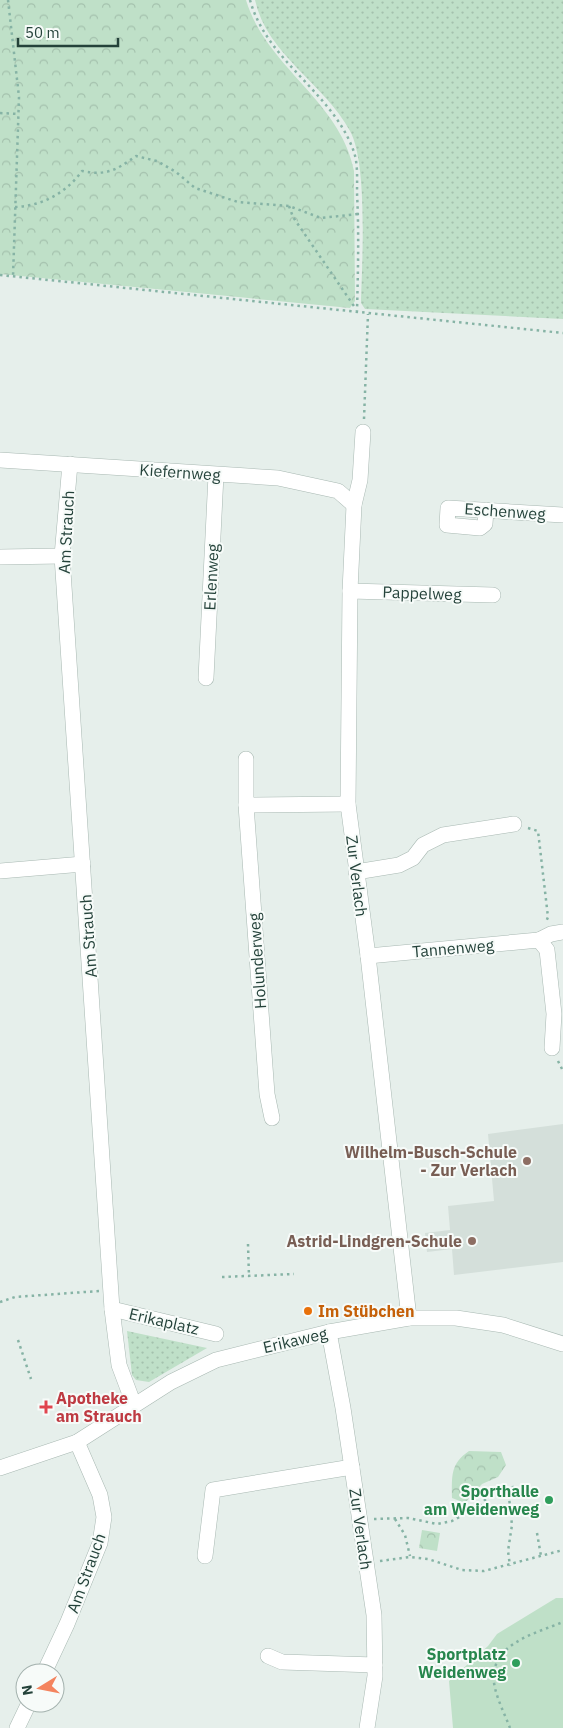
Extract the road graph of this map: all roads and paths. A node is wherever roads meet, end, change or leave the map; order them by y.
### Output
1 (8, 0) edge
2 (250, 0) edge
3 (0, 113) edge
4 (19, 114) junction
5 (289, 206) junction
6 (15, 207) junction
7 (358, 214) junction
8 (0, 275) edge
9 (13, 277) junction
10 (357, 311) junction
11 (368, 314) junction
12 (563, 333) edge
13 (363, 432) joint
14 (0, 460) edge
15 (70, 464) junction
16 (216, 475) junction
17 (354, 504) junction
18 (448, 508) dead end
19 (563, 515) edge
20 (62, 556) junction
21 (0, 557) edge
22 (350, 591) junction
23 (494, 596) dead end
24 (206, 678) dead end
25 (246, 759) dead end
26 (348, 804) junction
27 (246, 805) junction
28 (514, 824) joint
29 (83, 864) junction
30 (0, 871) edge
31 (356, 872) junction
32 (563, 932) edge
33 (541, 934) junction
34 (368, 956) junction
35 (552, 1048) dead end
36 (272, 1118) dead end
37 (248, 1244) dead end
38 (294, 1274) dead end
39 (222, 1277) dead end
40 (248, 1277) junction
41 (102, 1290) dead end
42 (0, 1302) edge
43 (112, 1309) junction
44 (409, 1318) junction
45 (328, 1332) junction
46 (216, 1334) dead end
47 (18, 1340) dead end
48 (563, 1344) edge
49 (31, 1379) dead end
50 (134, 1405) junction
51 (77, 1442) junction
52 (352, 1467) junction
53 (0, 1468) edge
54 (514, 1487) dead end
55 (508, 1488) junction
56 (373, 1519) dead end
57 (395, 1519) junction
58 (537, 1533) dead end
59 (563, 1550) edge
60 (205, 1556) dead end
61 (541, 1556) junction
62 (410, 1557) junction
63 (380, 1561) dead end
64 (510, 1566) junction
65 (563, 1622) edge
66 (268, 1656) dead end
67 (49, 1663) edge
68 (375, 1665) junction
69 (25, 1713) edge
70 (18, 1728) edge
71 (367, 1728) edge
72 (510, 1728) edge

1 - 4 path
2 - 7 path
3 - 4 path
4 - 6 path
5 - 6 path
5 - 7 path
5 - 10 path
6 - 9 path
7 - 10 path
8 - 9 path
9 - 10 path
10 - 11 path
11 - 12 path
11 - 13 path
13 - 17 street, Zur Verlach
14 - 15 street, Kiefernweg
15 - 16 street, Kiefernweg
15 - 20 street, Am Strauch
16 - 17 street, Kiefernweg
16 - 24 street, Erlenweg
17 - 22 street, Zur Verlach
18 - 19 street, Eschenweg
20 - 21 street
20 - 29 street, Am Strauch
22 - 23 street, Pappelweg
22 - 26 street, Zur Verlach
25 - 27 street, Holunderweg
26 - 27 street
26 - 31 street, Zur Verlach
27 - 36 street, Holunderweg
28 - 31 street
28 - 33 path
29 - 30 street
29 - 43 street, Am Strauch
31 - 34 street, Zur Verlach
32 - 33 street, Tannenweg
33 - 34 street, Tannenweg
33 - 35 street
34 - 44 street, Zur Verlach
37 - 40 path
38 - 40 path
39 - 40 path
41 - 42 path
43 - 46 street, Erikaplatz
43 - 50 street, Am Strauch
44 - 45 street, Erikaweg
44 - 48 street, Erikaweg
45 - 50 street, Erikaweg
45 - 52 street, Zur Verlach
47 - 49 path
50 - 51 street, Erikaweg
51 - 53 street, Erikaweg
51 - 67 street, Am Strauch
52 - 60 street
52 - 68 street, Zur Verlach
54 - 55 path
55 - 57 path
55 - 64 path
56 - 57 path
57 - 62 path
58 - 61 path
59 - 61 path
61 - 64 path
62 - 63 path
62 - 64 path
65 - 72 path
66 - 68 street
68 - 71 street, Zur Verlach
69 - 70 street

